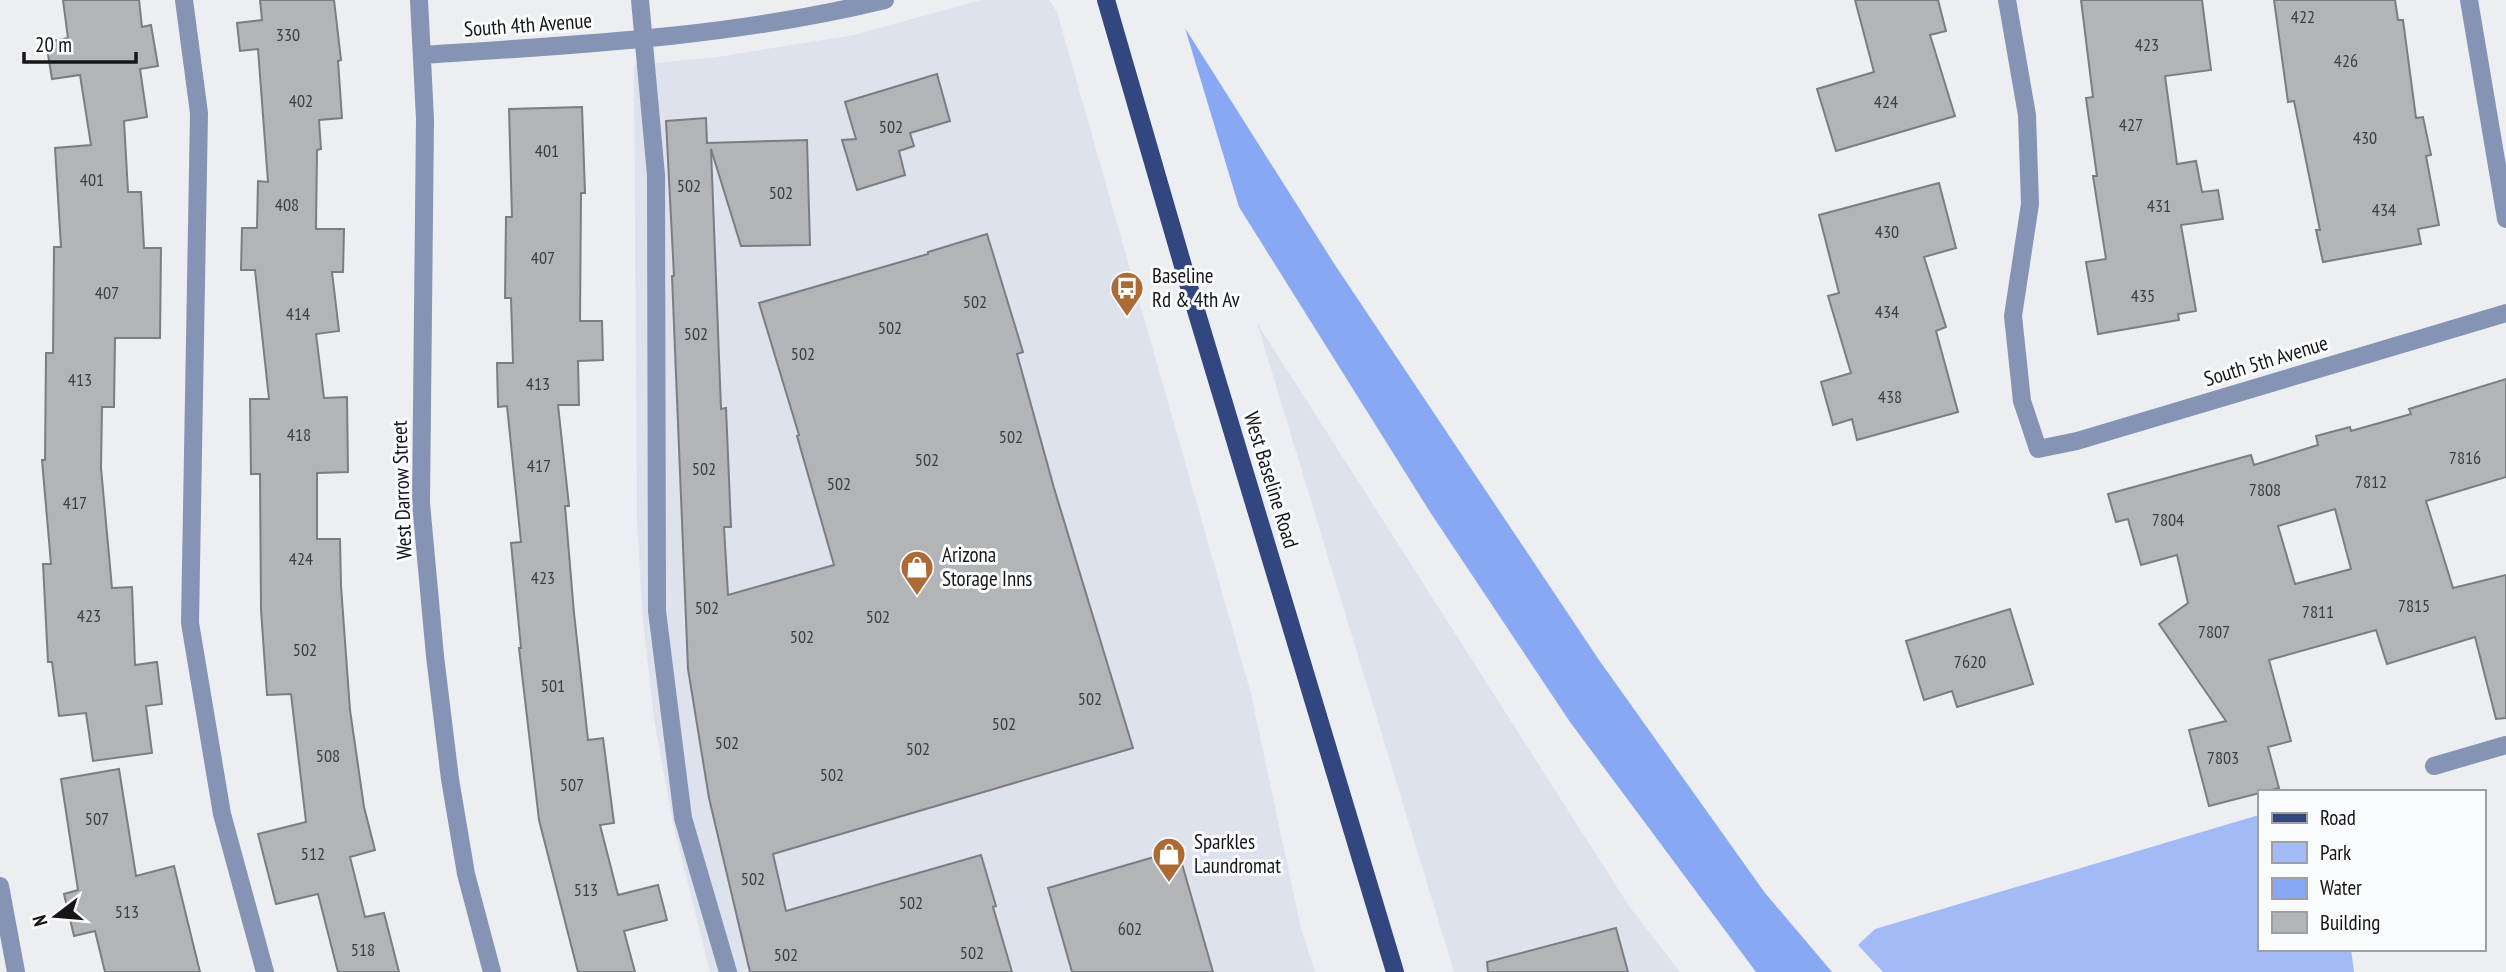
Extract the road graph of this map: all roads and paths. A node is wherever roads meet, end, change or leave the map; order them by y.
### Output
1 (184, 0) edge
2 (419, 0) edge
3 (640, 0) edge
4 (885, 0) edge
5 (1106, 0) edge
6 (2007, 0) edge
7 (2469, 0) edge
8 (644, 39) junction
9 (422, 55) junction
10 (2506, 219) edge
11 (2506, 313) edge
12 (2506, 746) edge
13 (2434, 766) dead end
14 (0, 886) edge
15 (16, 972) edge
16 (265, 972) edge
17 (492, 972) edge
18 (729, 972) edge
19 (1395, 972) edge

1 - 16 street
2 - 9 street, West Darrow Street
3 - 8 street
4 - 8 street, South 4th Avenue
5 - 19 main road, West Baseline Road
6 - 11 street, South 5th Avenue
7 - 10 street
8 - 9 street, South 4th Avenue
8 - 18 street
9 - 17 street, West Darrow Street
12 - 13 street
14 - 15 street

